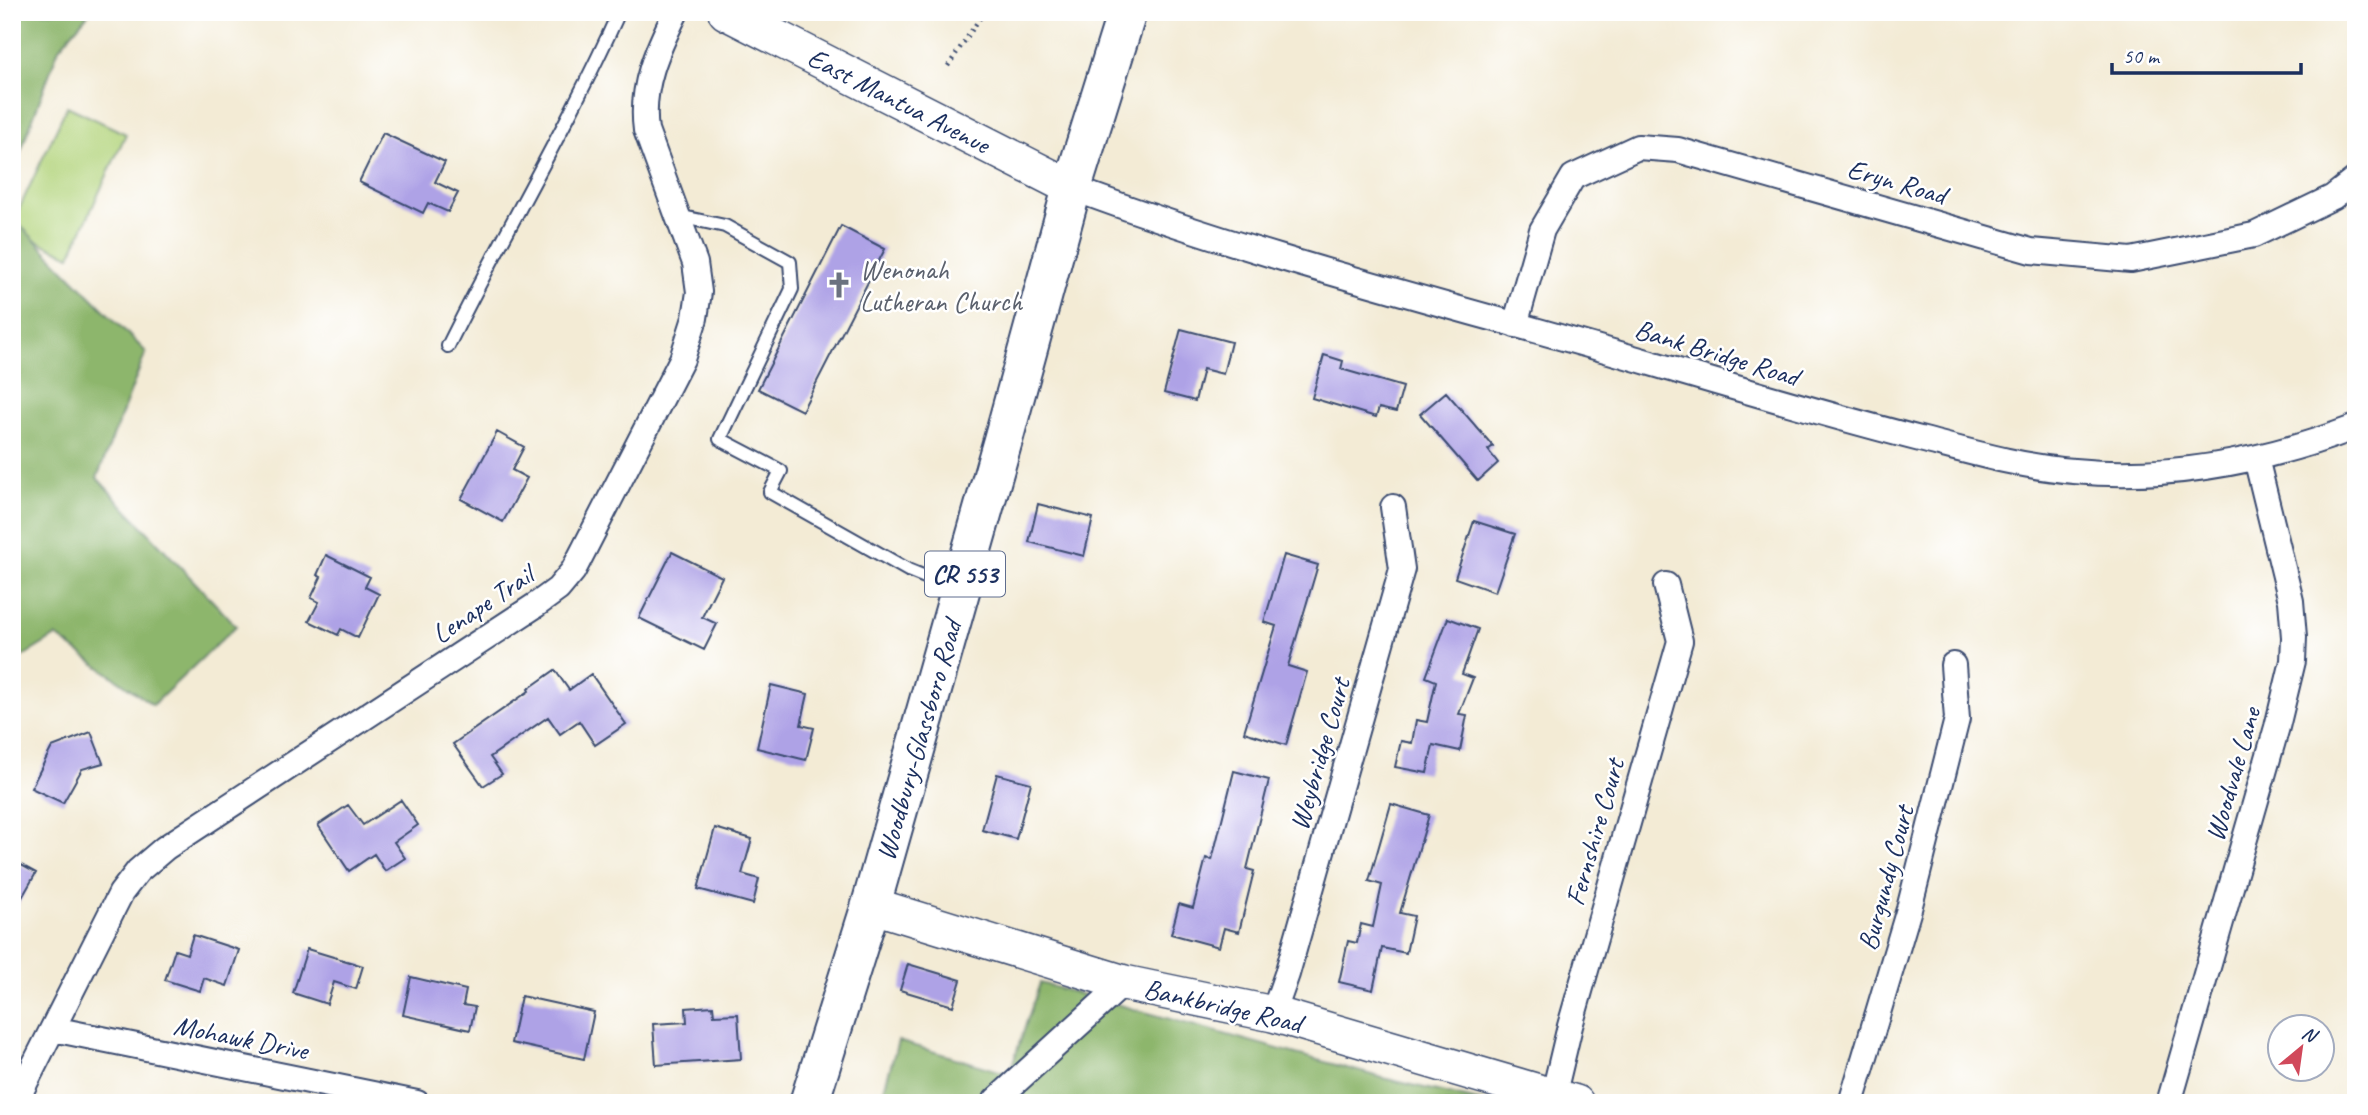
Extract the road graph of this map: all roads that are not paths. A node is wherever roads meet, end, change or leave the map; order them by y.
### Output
1 (619, 12) edge
2 (676, 12) edge
3 (726, 12) edge
4 (1127, 12) edge
5 (2356, 179) edge
6 (1072, 188) junction
7 (678, 216) junction
8 (1515, 325) junction
9 (448, 346) dead end
10 (2356, 427) edge
11 (2256, 458) junction
12 (1393, 507) dead end
13 (1665, 585) dead end
14 (960, 592) junction
15 (1953, 665) dead end
16 (871, 905) junction
17 (1124, 984) junction
18 (1273, 1014) junction
19 (53, 1029) junction
20 (1565, 1100) edge
21 (15, 1103) edge
22 (418, 1103) edge
23 (809, 1103) edge
24 (997, 1103) edge
25 (1851, 1103) edge
26 (2169, 1103) edge

1 - 9 lane
2 - 7 street, Lenape Trail
3 - 6 street, East Mantua Avenue
4 - 6 main road, Woodbury-Glassboro Road / CR 553
5 - 8 street, Eryn Road
6 - 8 street, Bank Bridge Road
6 - 14 main road, Woodbury-Glassboro Road / CR 553
7 - 14 lane
7 - 19 street, Lenape Trail
8 - 11 street, Bank Bridge Road
10 - 11 street, Bank Bridge Road
11 - 26 street, Woodvale Lane
12 - 18 street, Weybridge Court
13 - 20 street, Fernshire Court
14 - 16 main road, Woodbury-Glassboro Road / CR 553
15 - 25 street, Burgundy Court
16 - 17 street, Bankbridge Road
16 - 23 main road, Woodbury-Glassboro Road / CR 553
17 - 18 street, Bankbridge Road
17 - 24 street
18 - 20 street, Bankbridge Road
19 - 21 street, Lenape Trail
19 - 22 street, Mohawk Drive

